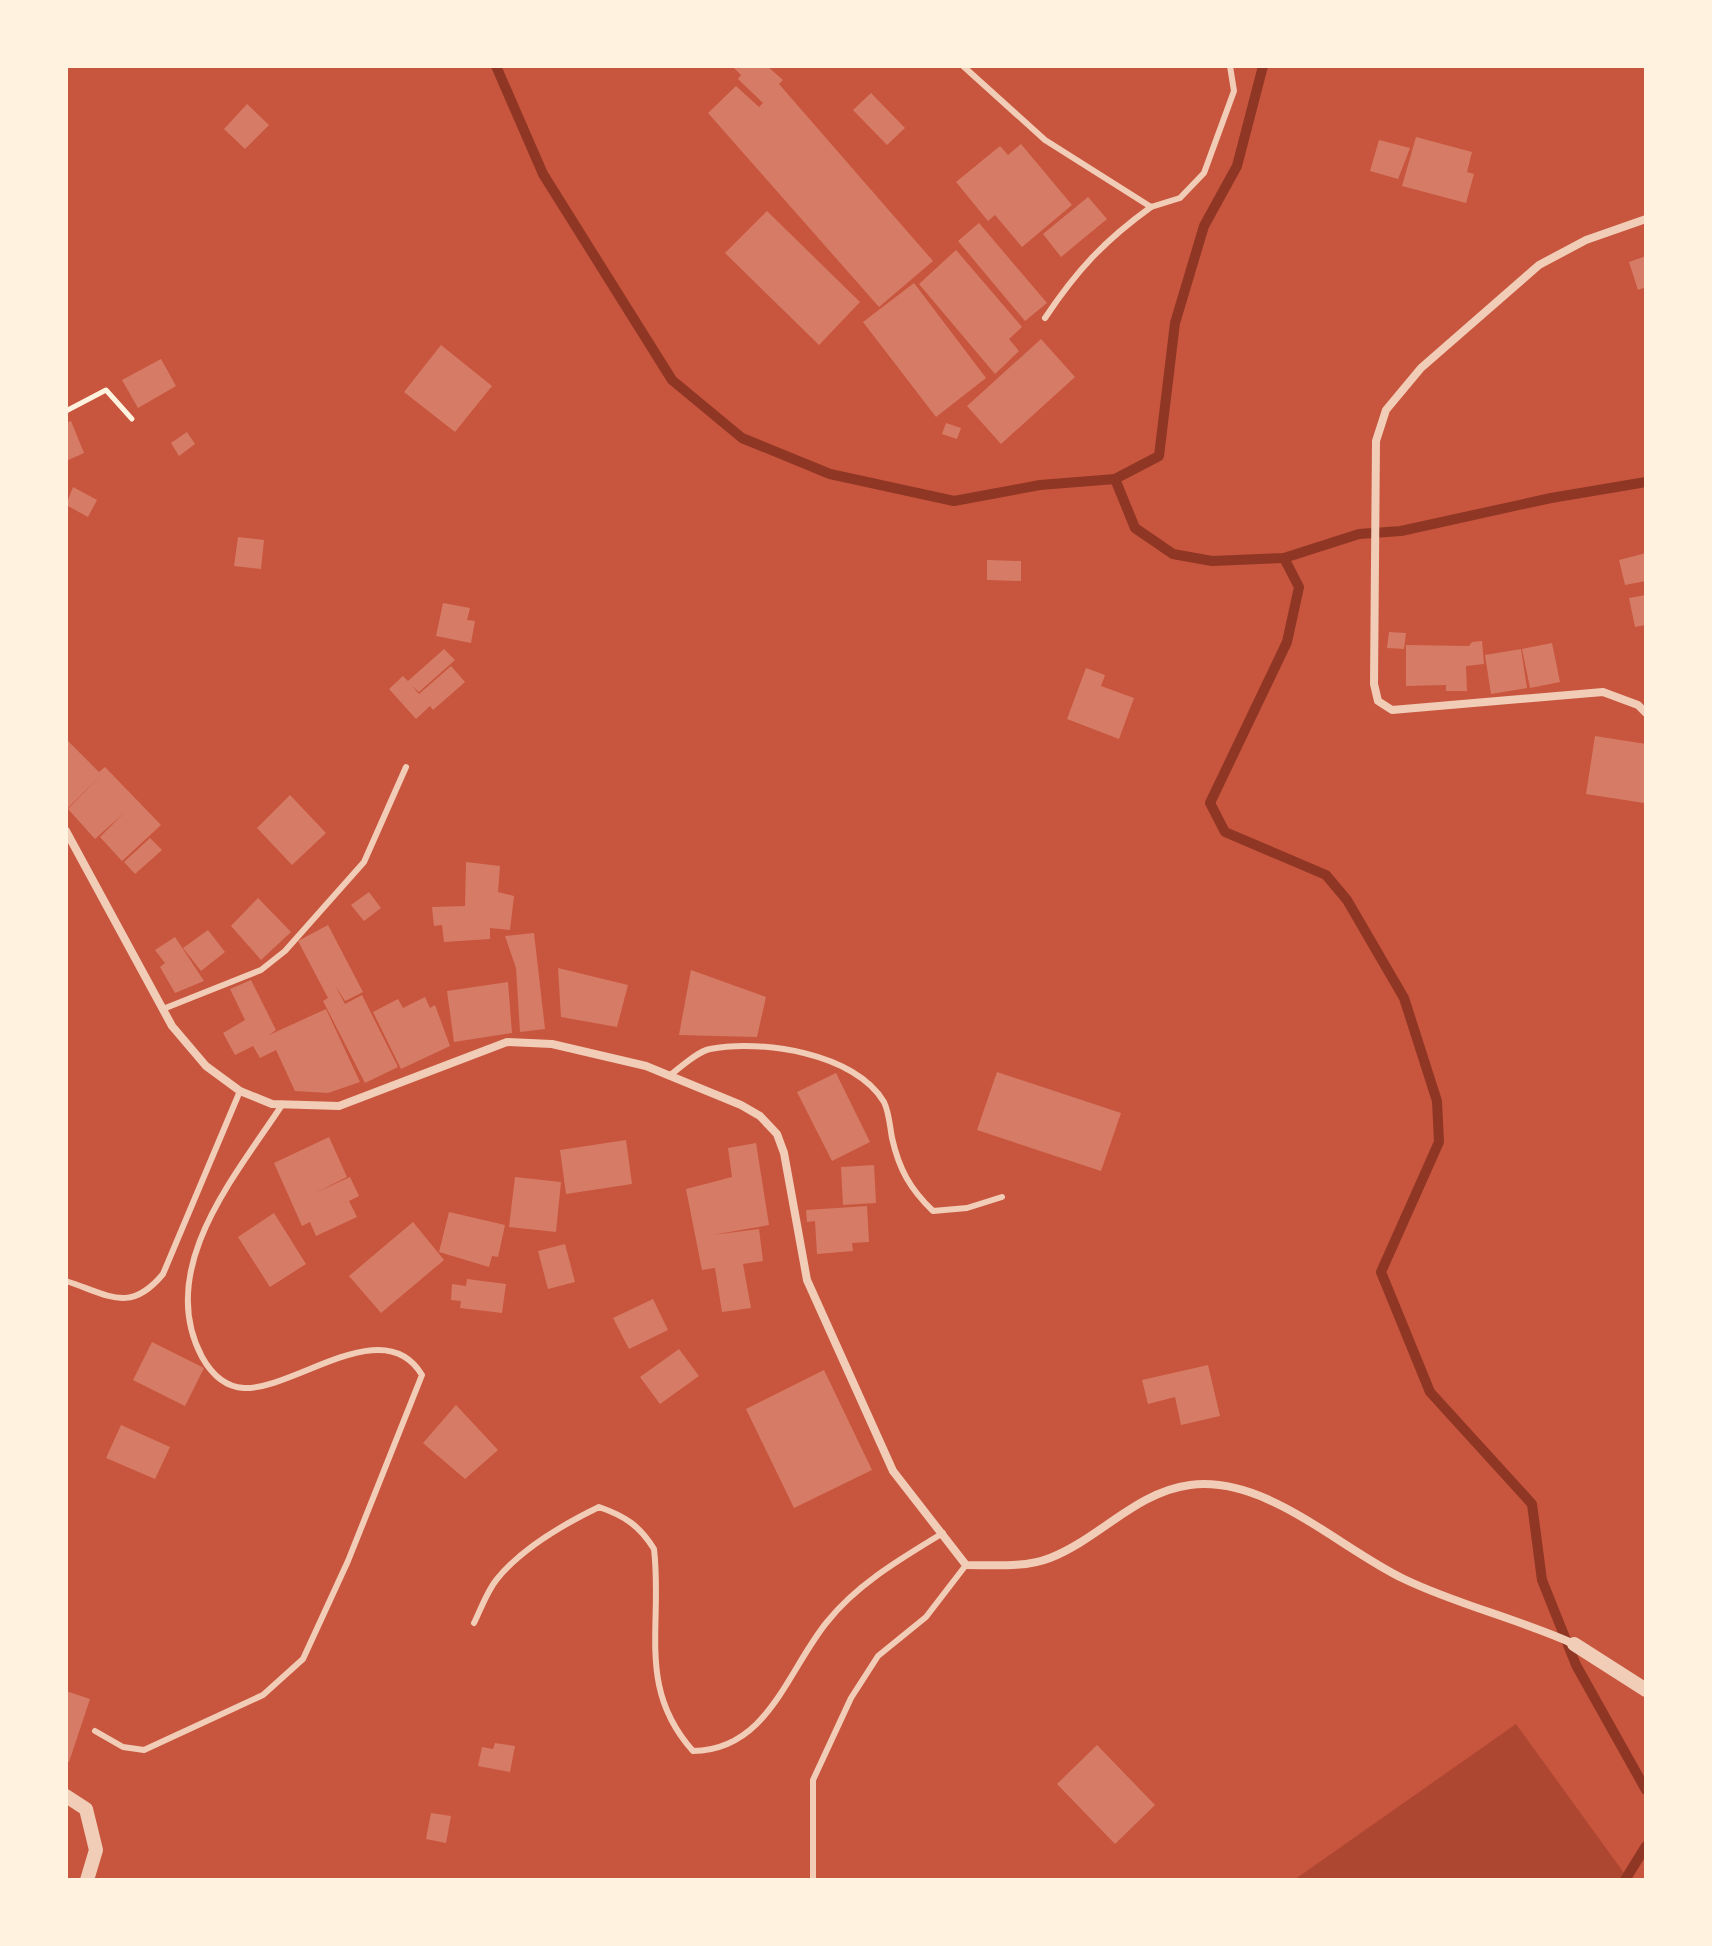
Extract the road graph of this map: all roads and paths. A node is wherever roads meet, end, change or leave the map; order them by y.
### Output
1 (963, 66) edge
2 (1230, 66) edge
3 (1151, 207) junction
4 (1646, 219) edge
5 (1045, 318) dead end
6 (66, 411) edge
7 (132, 419) dead end
8 (1646, 713) edge
9 (406, 767) dead end
10 (66, 831) edge
11 (163, 1009) junction
12 (669, 1076) junction
13 (240, 1091) junction
14 (282, 1105) junction
15 (1002, 1197) dead end
16 (66, 1281) edge
17 (943, 1533) junction
18 (966, 1565) junction
19 (474, 1623) dead end
20 (1574, 1644) joint
21 (1646, 1690) edge
22 (95, 1731) dead end
23 (66, 1796) edge
24 (87, 1880) edge
25 (813, 1880) edge

1 - 3 lane
2 - 3 lane
3 - 5 lane
4 - 8 street
6 - 7 path
9 - 11 lane
10 - 11 street
11 - 13 street
12 - 14 street
12 - 15 lane
12 - 17 street
13 - 14 street
13 - 16 lane
14 - 22 lane
17 - 18 street
17 - 19 lane
18 - 20 street
18 - 25 lane
20 - 21 street
23 - 24 street

